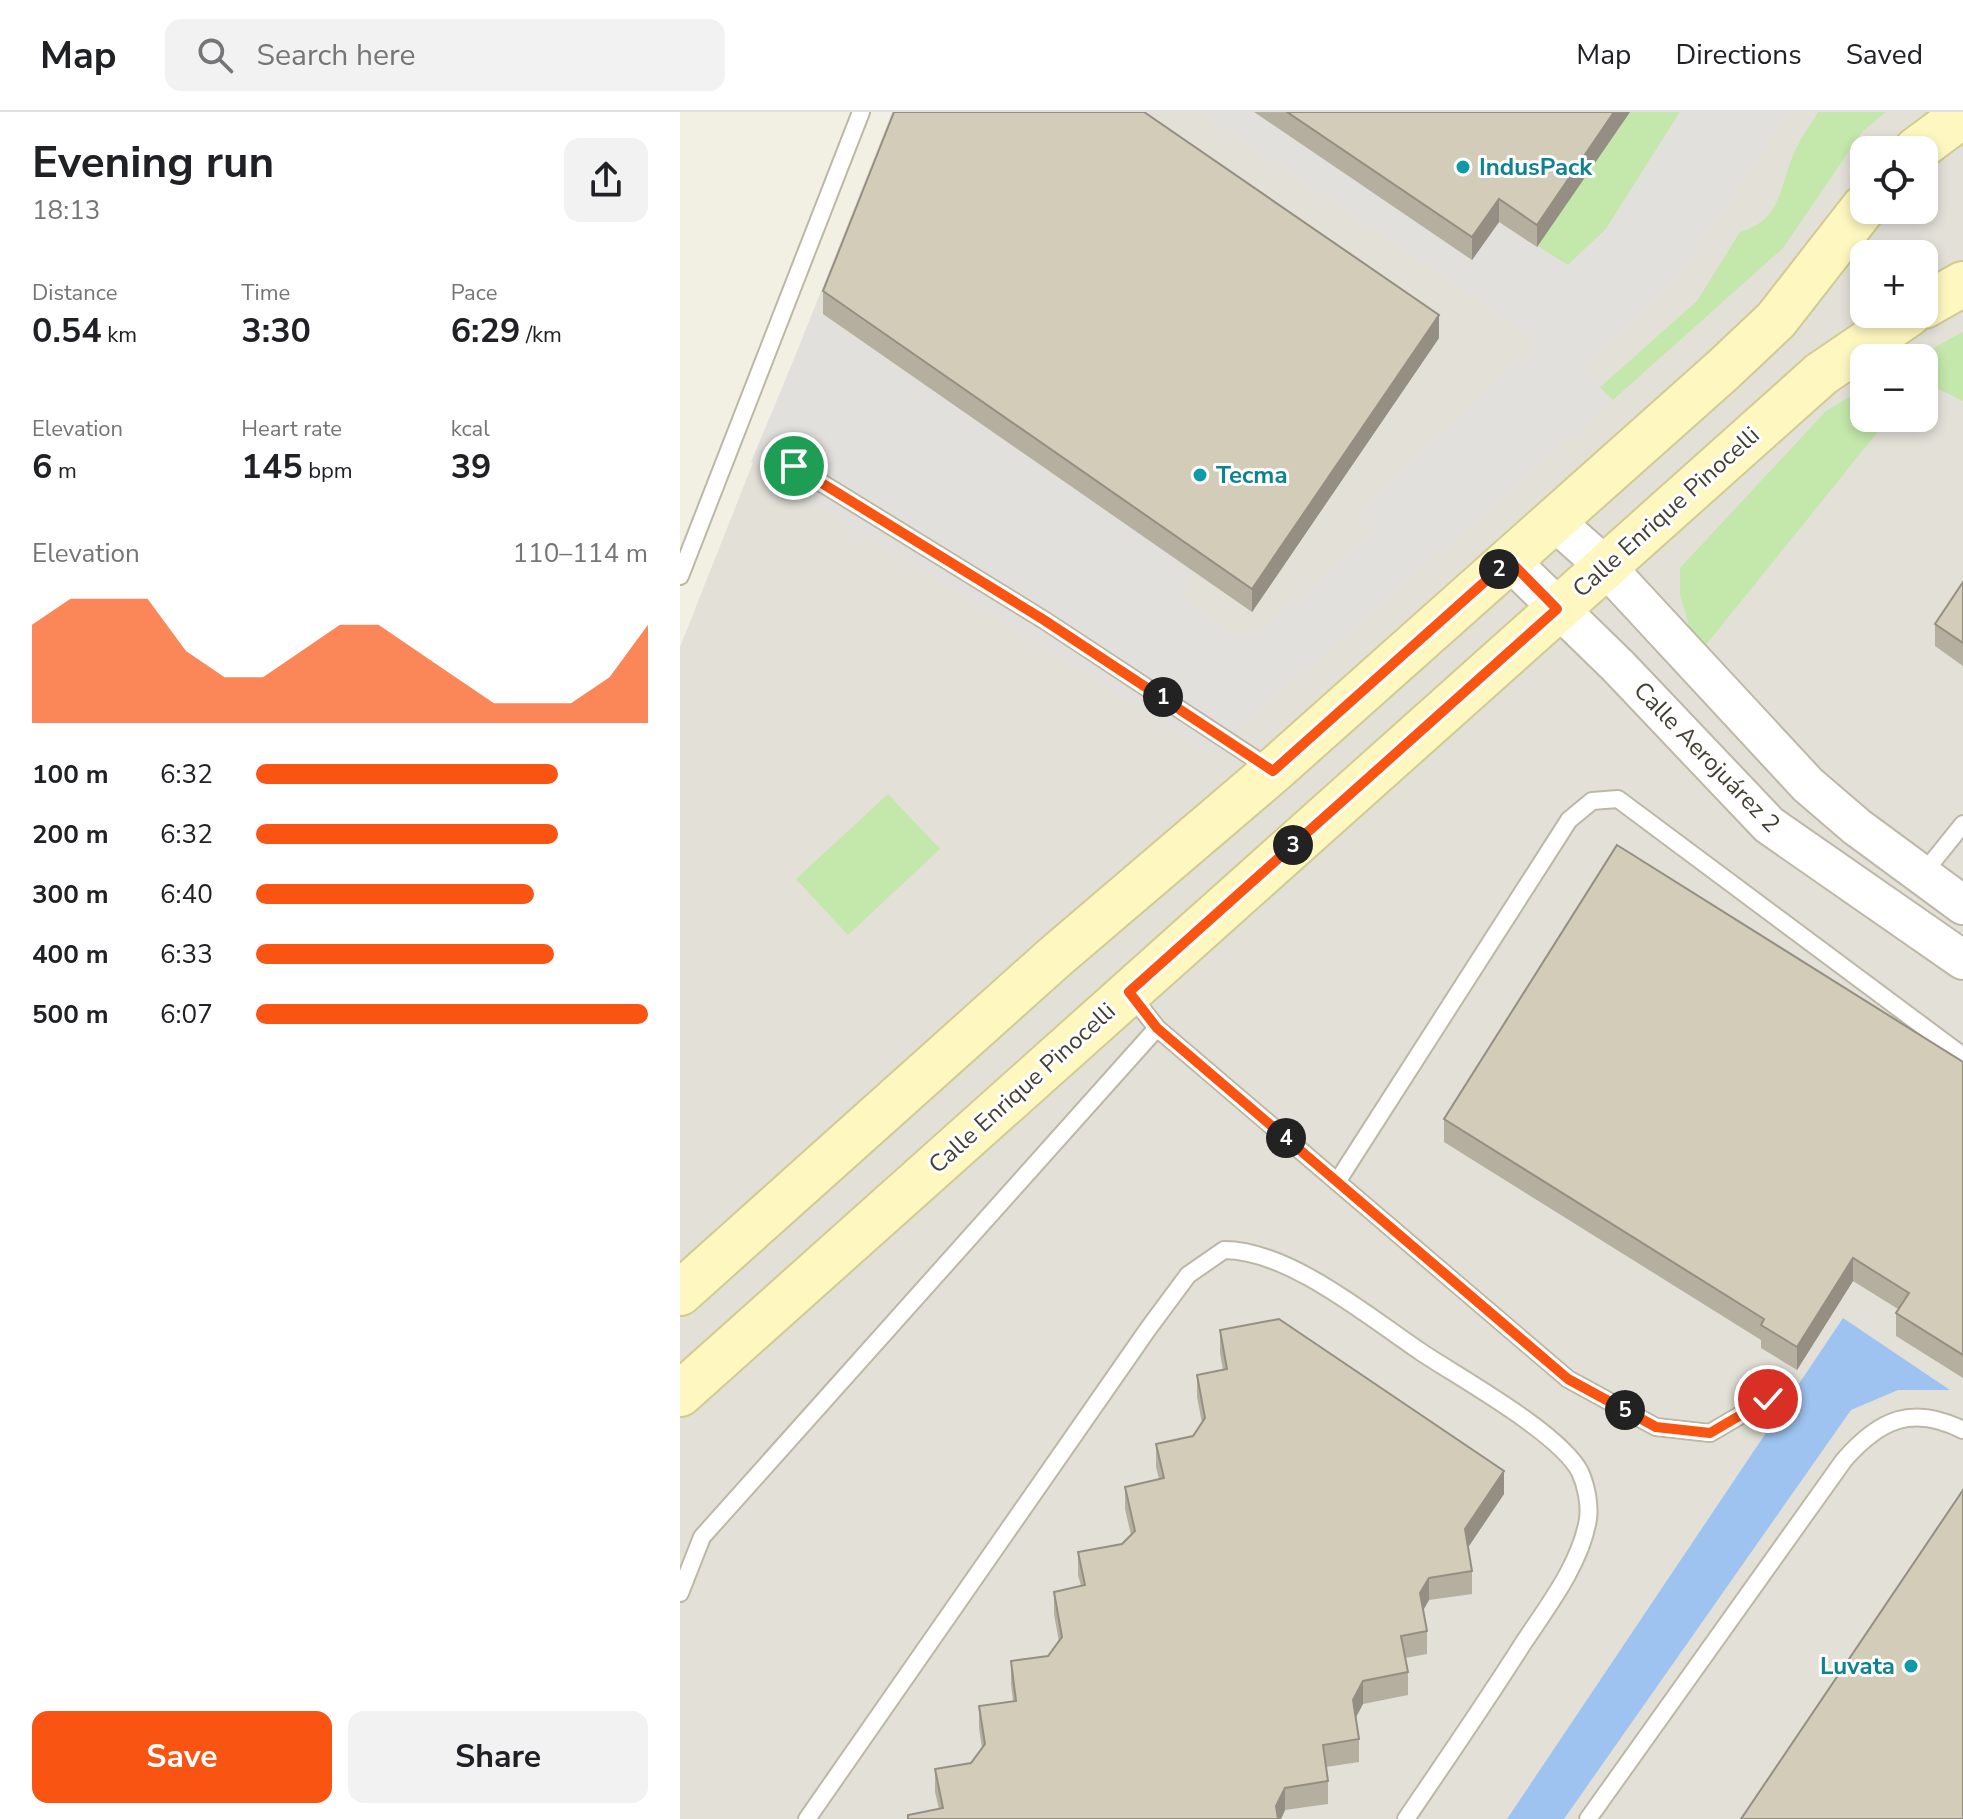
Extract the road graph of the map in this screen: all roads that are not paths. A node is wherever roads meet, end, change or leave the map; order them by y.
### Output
1 (861, 112) edge
2 (1963, 115) edge
3 (1935, 136) edge
4 (1851, 224) edge
5 (1963, 284) edge
6 (1938, 298) edge
7 (1888, 328) edge
8 (794, 466) dead end
9 (1553, 520) junction
10 (1509, 560) junction
11 (1605, 566) junction
12 (680, 576) edge
13 (1557, 609) junction
14 (1273, 771) junction
15 (1963, 824) edge
16 (1922, 875) junction
17 (1963, 905) edge
18 (1963, 960) edge
19 (1129, 992) junction
20 (1157, 1028) junction
21 (1963, 1056) edge
22 (1337, 1182) junction
23 (680, 1293) edge
24 (680, 1394) edge
25 (1768, 1399) dead end
26 (1963, 1430) edge
27 (680, 1593) edge
28 (807, 1819) edge
29 (1406, 1819) edge
30 (1588, 1819) edge

1 - 12 lane
2 - 3 main road
4 - 9 main road
5 - 6 main road
7 - 11 main road, Calle Enrique Pinocelli
8 - 14 lane
9 - 10 main road
9 - 11 street
10 - 13 street, Calle Aerojuárez 2
10 - 14 main road
11 - 13 main road, Calle Enrique Pinocelli
11 - 16 street
13 - 18 street, Calle Aerojuárez 2
13 - 19 main road, Calle Enrique Pinocelli
14 - 23 main road
15 - 16 lane
16 - 17 street
19 - 20 lane
19 - 24 main road, Calle Enrique Pinocelli
20 - 22 lane
20 - 27 lane
21 - 22 lane
22 - 25 lane
26 - 30 lane
28 - 29 lane

